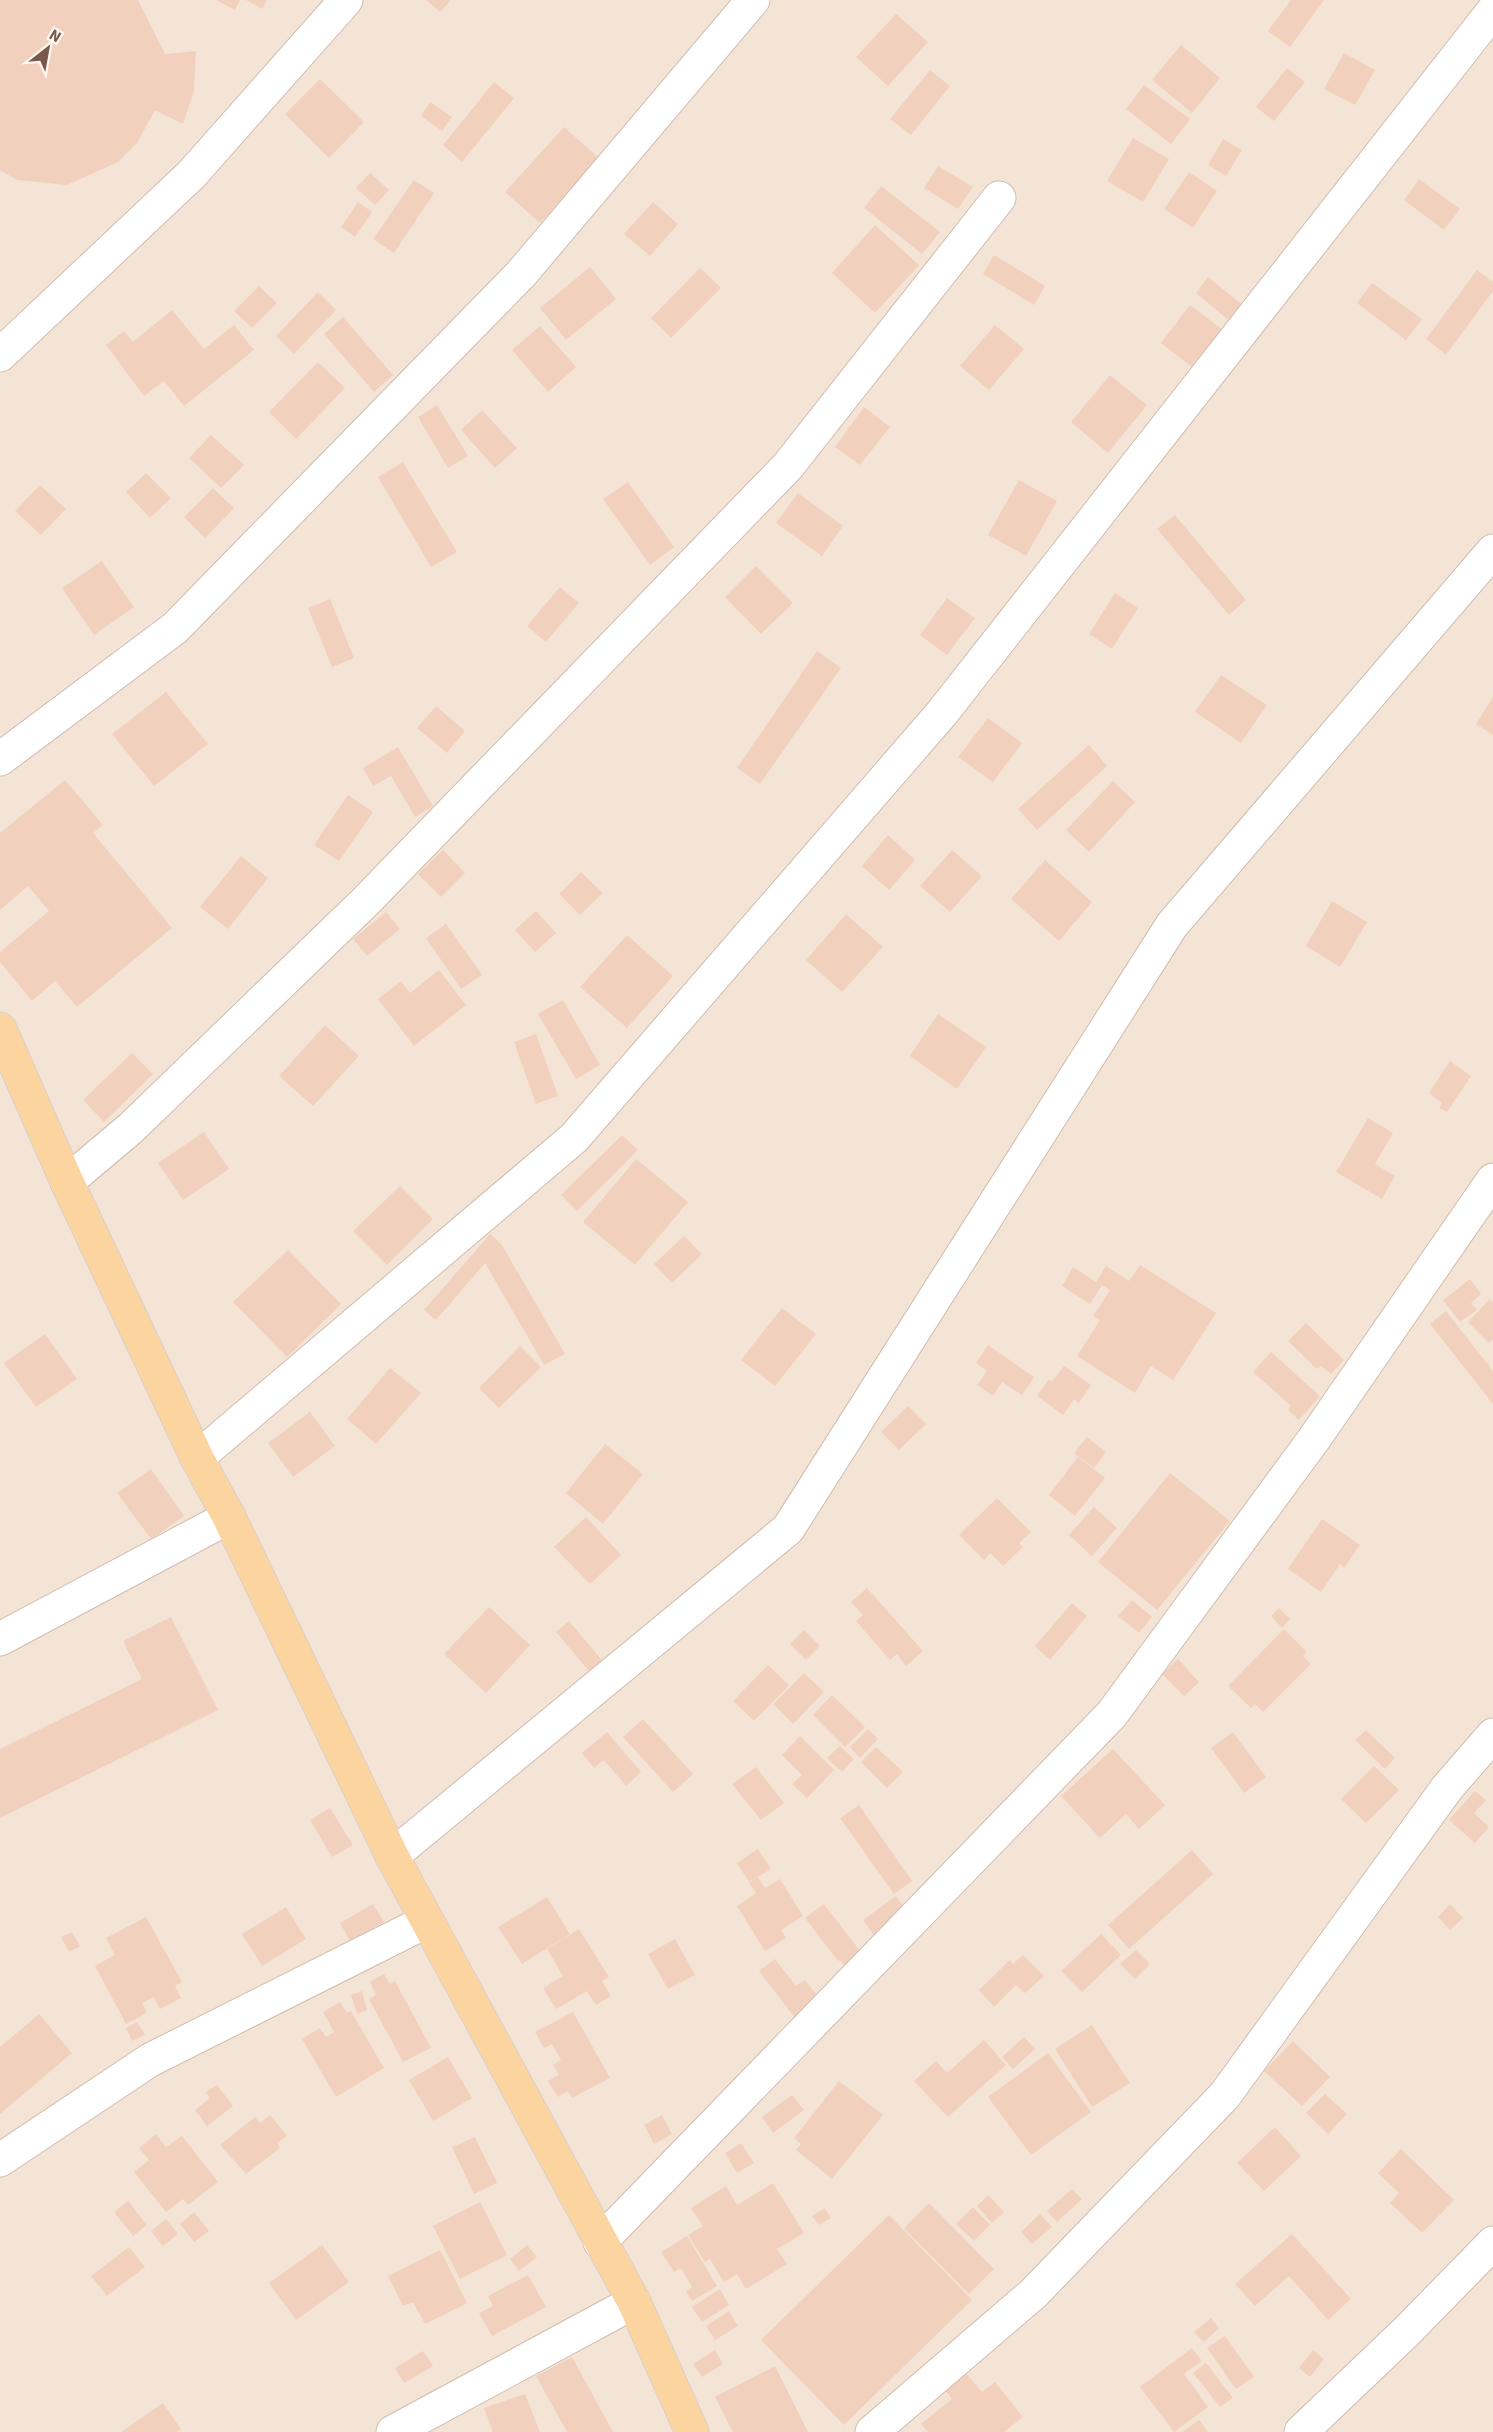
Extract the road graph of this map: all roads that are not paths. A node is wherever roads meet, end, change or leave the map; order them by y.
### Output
1 (346, 0) edge
2 (753, 0) edge
3 (1493, 11) edge
4 (999, 198) dead end
5 (0, 355) edge
6 (1493, 551) edge
7 (0, 759) edge
8 (0, 1029) edge
9 (1493, 1180) edge
10 (68, 1182) junction
11 (197, 1458) junction
12 (229, 1517) junction
13 (0, 1639) edge
14 (1493, 1735) edge
15 (392, 1857) junction
16 (428, 1921) junction
17 (0, 2160) edge
18 (600, 2242) junction
19 (1493, 2243) edge
20 (634, 2302) junction
21 (393, 2432) edge
22 (692, 2432) edge
23 (872, 2432) edge
24 (1301, 2432) edge

1 - 5 street
2 - 7 street
3 - 11 street
4 - 10 street
6 - 15 street
8 - 10 main road
9 - 18 street
10 - 11 main road
11 - 12 main road
12 - 13 street
12 - 15 main road
14 - 23 street
15 - 16 main road
16 - 17 street
16 - 18 main road
18 - 20 main road
19 - 24 street
20 - 21 street
20 - 22 main road

